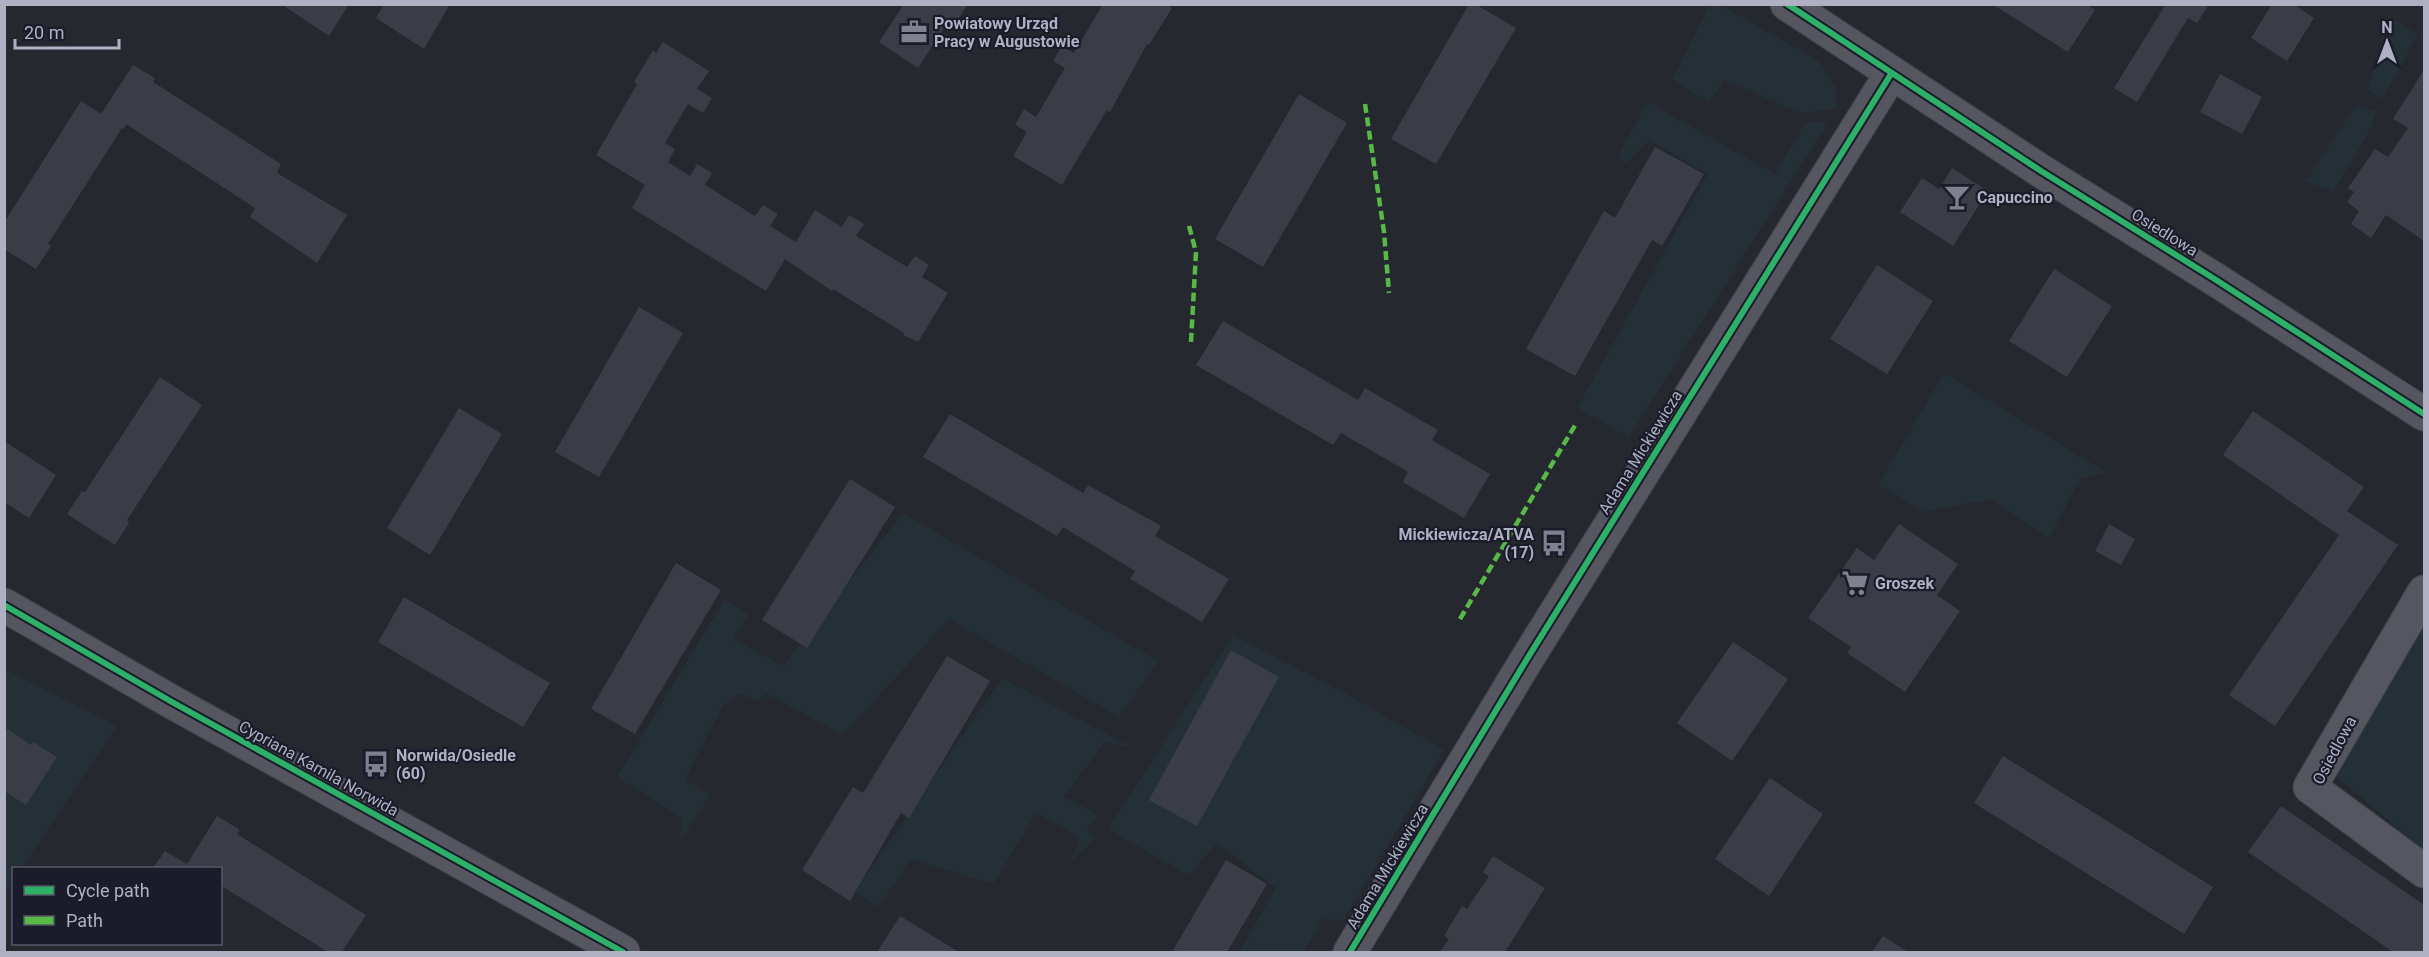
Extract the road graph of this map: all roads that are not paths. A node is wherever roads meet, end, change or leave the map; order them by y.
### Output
1 (1787, 4) edge
2 (1891, 74) junction
3 (2424, 414) edge
4 (2424, 592) edge
5 (4, 605) edge
6 (2424, 871) edge
7 (623, 952) edge
8 (1350, 952) edge

1 - 2 street
2 - 3 street, Osiedlowa
2 - 8 street, Adama Mickiewicza
4 - 6 street, Osiedlowa
5 - 7 street, Cypriana Kamila Norwida

